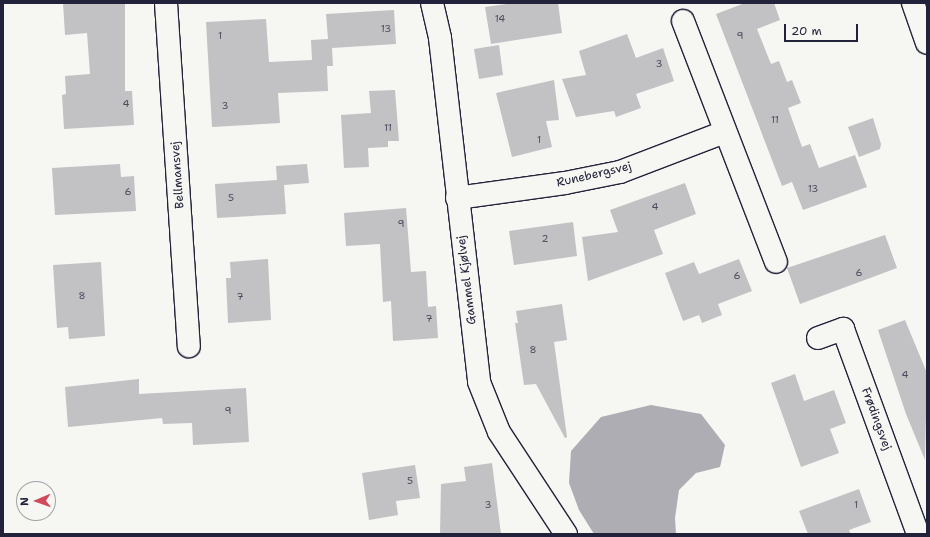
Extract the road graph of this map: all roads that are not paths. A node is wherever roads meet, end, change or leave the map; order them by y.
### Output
1 (166, 3) edge
2 (432, 3) edge
3 (912, 3) edge
4 (683, 21) dead end
5 (927, 43) edge
6 (725, 132) junction
7 (458, 198) junction
8 (776, 262) dead end
9 (818, 338) dead end
10 (190, 346) dead end
11 (566, 534) edge
12 (918, 534) edge

1 - 10 street, Bellmansvej
2 - 7 street, Gammel Kjølvej
3 - 5 street
4 - 6 street
6 - 7 street, Runebergsvej
6 - 8 street
7 - 11 street, Gammel Kjølvej
9 - 12 street, Frødingsvej

